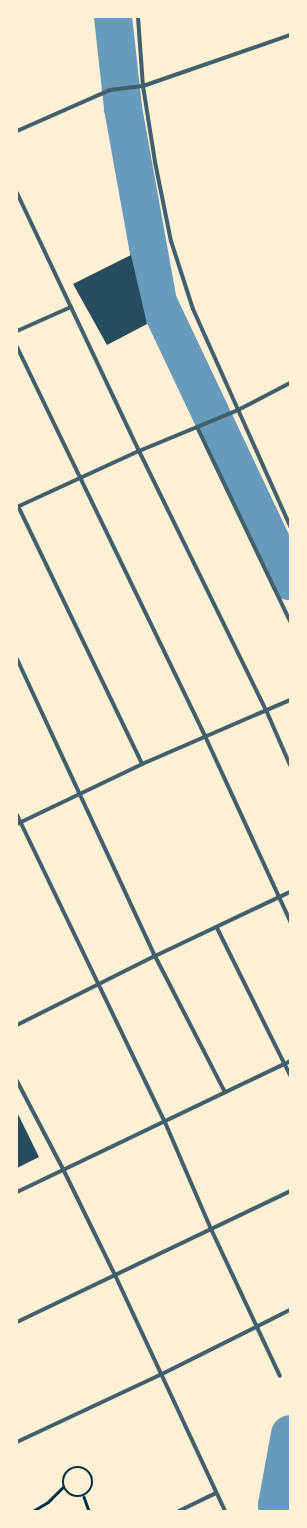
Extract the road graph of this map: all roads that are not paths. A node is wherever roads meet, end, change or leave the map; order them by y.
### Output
1 (138, 17) edge
2 (290, 35) edge
3 (143, 86) junction
4 (17, 131) edge
5 (17, 193) edge
6 (71, 307) junction
7 (17, 331) edge
8 (17, 348) edge
9 (290, 383) edge
10 (238, 410) junction
11 (197, 427) junction
12 (139, 450) junction
13 (79, 478) junction
14 (17, 506) edge
15 (290, 526) edge
16 (290, 621) edge
17 (17, 659) edge
18 (290, 700) edge
19 (266, 710) junction
20 (205, 736) junction
21 (142, 764) junction
22 (290, 765) edge
23 (79, 794) junction
24 (17, 815) edge
25 (19, 823) edge
26 (290, 892) edge
27 (279, 898) junction
28 (290, 921) edge
29 (217, 928) junction
30 (155, 956) junction
31 (99, 985) junction
32 (17, 1025) edge
33 (290, 1061) edge
34 (284, 1064) junction
35 (290, 1075) edge
36 (17, 1081) edge
37 (225, 1092) junction
38 (164, 1120) junction
39 (63, 1169) junction
40 (17, 1192) edge
41 (290, 1192) edge
42 (211, 1229) junction
43 (115, 1276) junction
44 (290, 1310) edge
45 (17, 1322) edge
46 (256, 1326) junction
47 (160, 1375) junction
48 (280, 1376) dead end
49 (17, 1442) edge
50 (216, 1493) junction
51 (179, 1511) edge
52 (225, 1511) edge

1 - 3 street
2 - 3 street
3 - 4 street
3 - 10 street
5 - 6 street
6 - 7 street
6 - 12 street
8 - 13 street
9 - 10 street
10 - 11 street
10 - 15 street
11 - 12 street
11 - 16 street
12 - 13 street
12 - 19 street
13 - 14 street
13 - 20 street
14 - 21 street
17 - 23 street
18 - 19 street
19 - 20 street
19 - 22 street
20 - 21 street
20 - 27 street
21 - 23 street
23 - 25 street
23 - 30 street
24 - 25 street
25 - 31 street
26 - 27 street
27 - 28 street
27 - 29 street
29 - 30 street
29 - 34 street
30 - 31 street
30 - 37 street
31 - 32 street
31 - 38 street
33 - 34 street
34 - 35 street
34 - 37 street
36 - 39 street
37 - 38 street
38 - 39 street
38 - 42 street
39 - 40 street
39 - 43 street
41 - 42 street
42 - 43 street
42 - 46 street
43 - 45 street
43 - 47 street
44 - 46 street
46 - 47 street
46 - 48 street
47 - 49 street
47 - 50 street
50 - 51 street
50 - 52 street

